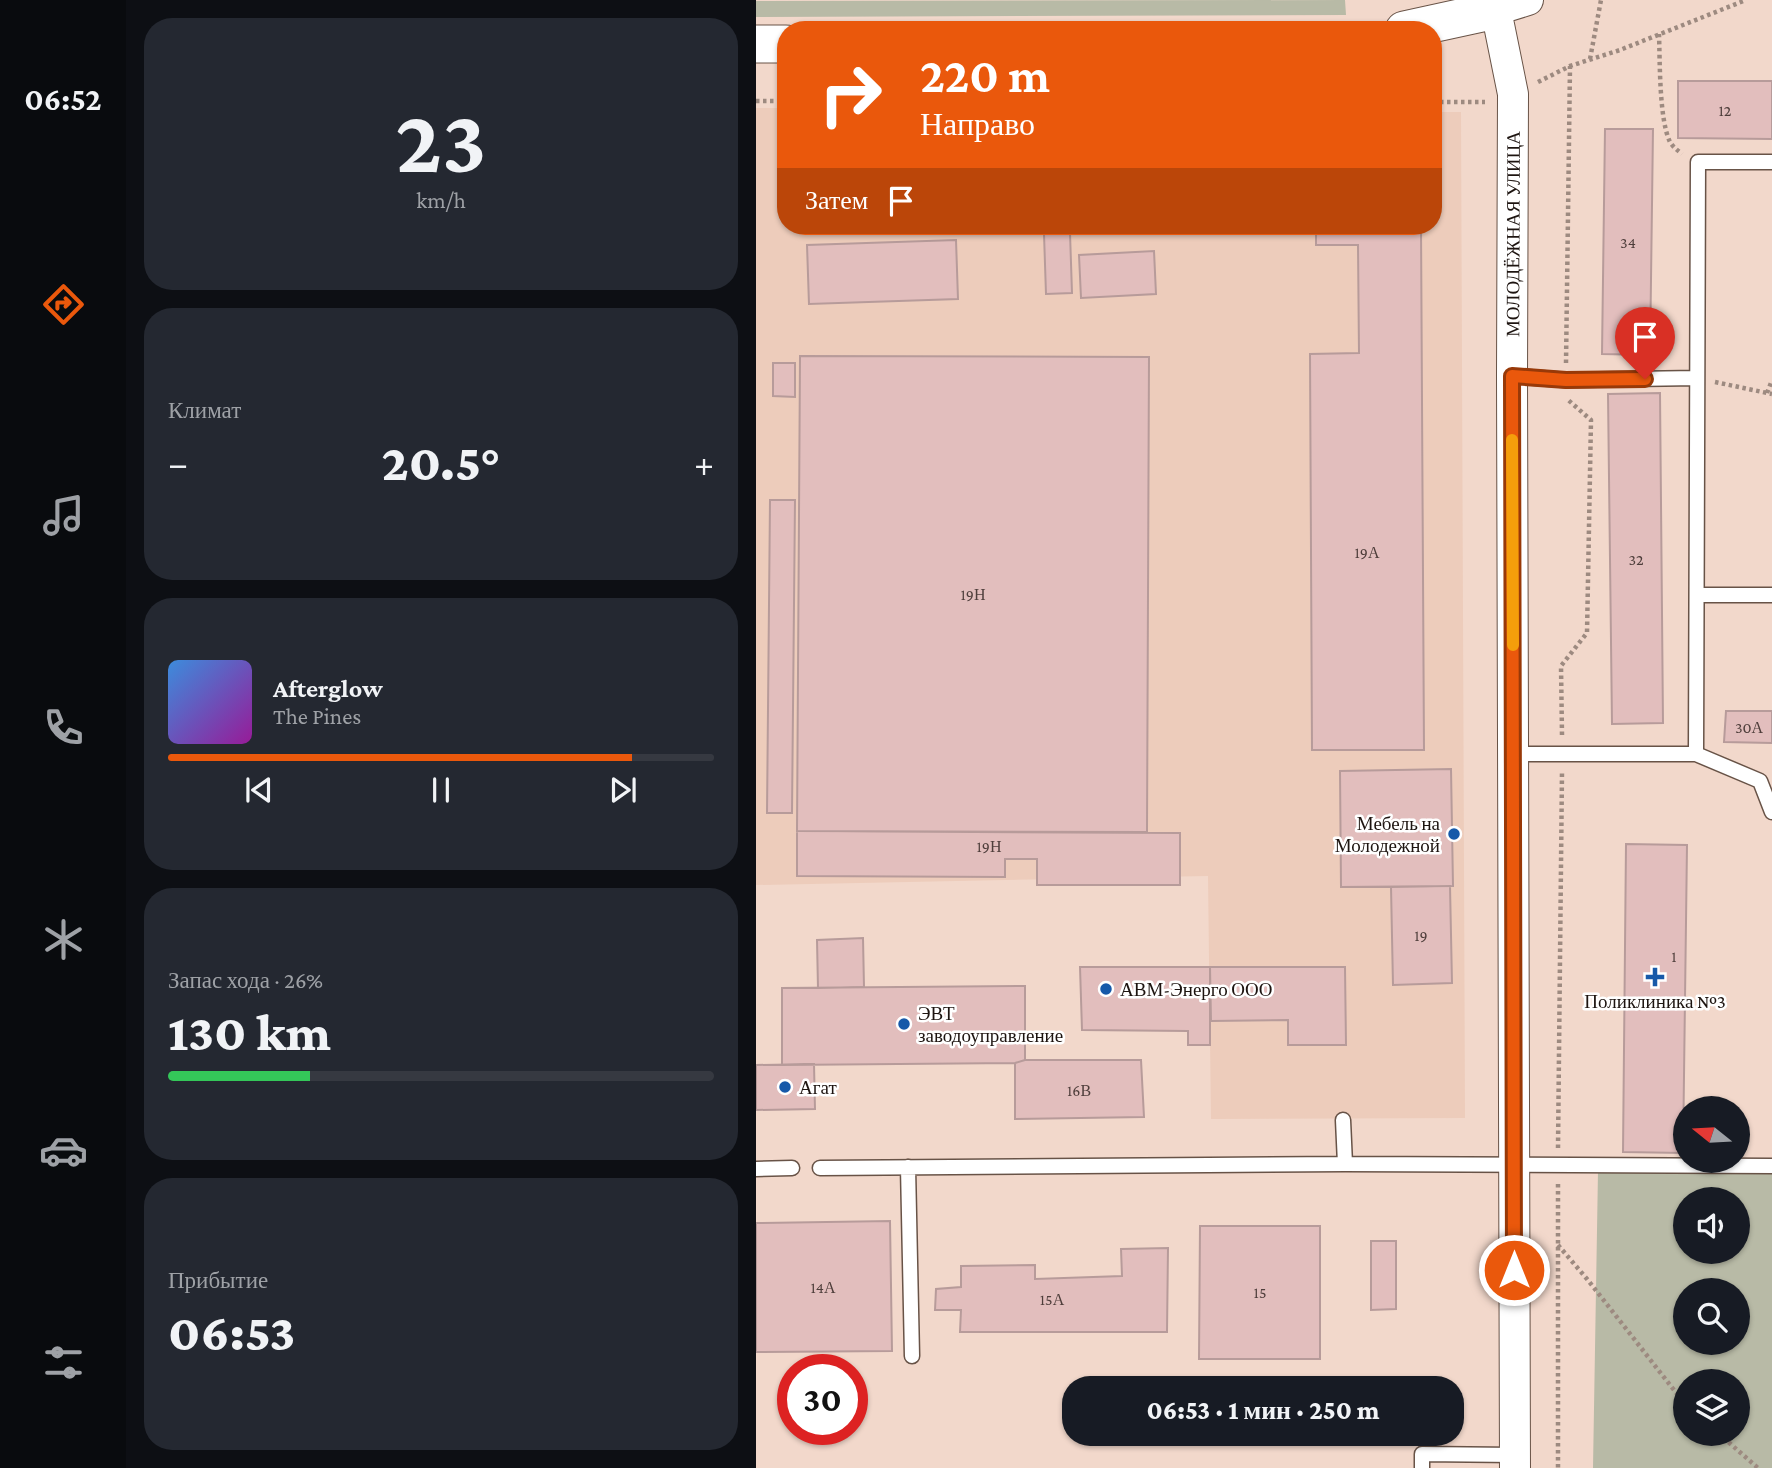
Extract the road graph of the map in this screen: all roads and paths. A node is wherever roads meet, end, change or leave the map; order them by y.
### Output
1 (1601, 0) edge
2 (1746, 0) edge
3 (1509, 4) edge
4 (1432, 11) edge
5 (1417, 21) edge
6 (1659, 34) junction
7 (756, 44) edge
8 (777, 44) edge
9 (1590, 60) junction
10 (1570, 66) dead end
11 (756, 101) edge
12 (777, 101) edge
13 (1698, 162) junction
14 (1772, 162) edge
15 (1512, 376) junction
16 (1698, 378) junction
17 (1772, 380) edge
18 (1769, 394) edge
19 (1697, 595) junction
20 (1772, 595) edge
21 (1514, 754) junction
22 (1696, 754) junction
23 (1766, 780) edge
24 (1772, 812) edge
25 (1343, 1121) dead end
26 (1345, 1164) junction
27 (1514, 1164) junction
28 (1772, 1166) edge
29 (908, 1167) junction
30 (792, 1168) dead end
31 (820, 1168) dead end
32 (756, 1169) edge
33 (1557, 1244) dead end
34 (912, 1356) dead end
35 (1673, 1389) edge
36 (1733, 1446) edge
37 (1515, 1462) edge
38 (1422, 1468) edge
39 (1758, 1468) edge

1 - 9 path
2 - 6 path
3 - 4 street
3 - 15 street, МОЛОДЁЖНАЯ УЛИЦА
4 - 5 street
6 - 9 path
6 - 13 path
7 - 8 street
9 - 10 path
11 - 12 path
13 - 14 lane
13 - 16 lane
15 - 16 lane
15 - 21 street, МОЛОДЁЖНАЯ УЛИЦА
16 - 18 path
16 - 19 lane
17 - 18 path
19 - 20 lane
19 - 22 lane
21 - 22 lane
21 - 27 street, МОЛОДЁЖНАЯ УЛИЦА
22 - 23 lane
23 - 24 lane
25 - 26 lane
26 - 27 lane
26 - 29 lane
27 - 28 lane
27 - 37 street, МОЛОДЁЖНАЯ УЛИЦА
29 - 31 lane
29 - 34 lane
30 - 32 lane
33 - 35 path
36 - 39 path
37 - 38 lane

